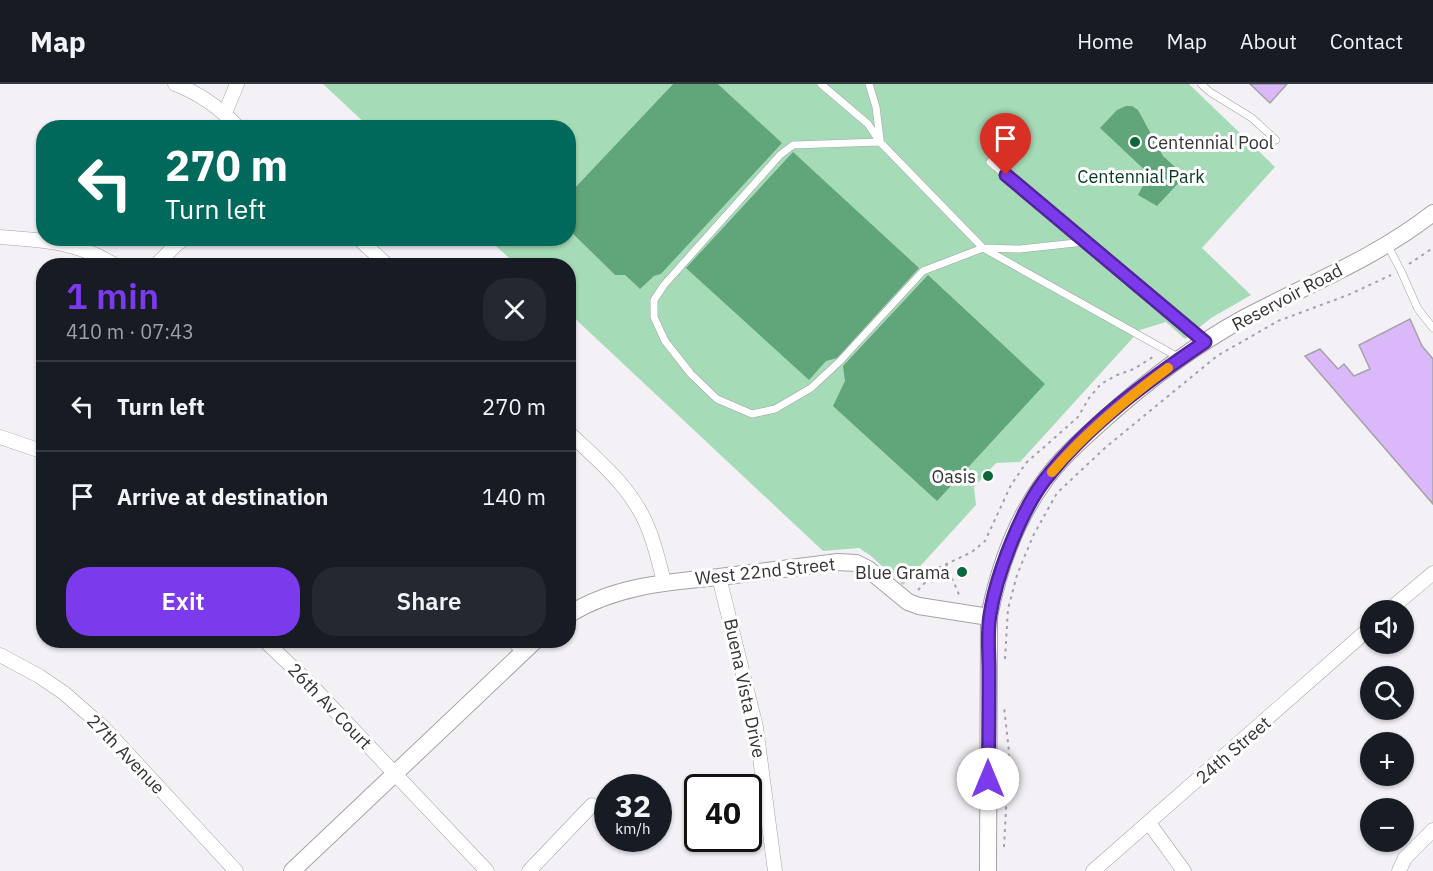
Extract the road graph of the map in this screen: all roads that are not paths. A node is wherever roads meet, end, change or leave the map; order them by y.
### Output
1 (175, 84) edge
2 (237, 84) edge
3 (821, 84) edge
4 (868, 84) edge
5 (1202, 84) edge
6 (225, 113) junction
7 (232, 120) edge
8 (1276, 140) dead end
9 (880, 142) junction
10 (990, 162) dead end
11 (1433, 213) edge
12 (0, 237) edge
13 (36, 241) edge
14 (1085, 242) junction
15 (1387, 244) junction
16 (74, 246) edge
17 (175, 246) edge
18 (367, 246) edge
19 (983, 248) junction
20 (104, 258) edge
21 (163, 258) edge
22 (379, 258) edge
23 (1433, 328) edge
24 (1205, 342) junction
25 (1180, 358) junction
26 (0, 437) edge
27 (576, 439) edge
28 (36, 449) edge
29 (1432, 576) edge
30 (719, 577) junction
31 (664, 582) junction
32 (1402, 600) edge
33 (576, 610) edge
34 (989, 617) junction
35 (1360, 637) edge
36 (272, 648) edge
37 (520, 648) edge
38 (0, 656) edge
39 (395, 774) junction
40 (592, 805) dead end
41 (1149, 823) junction
42 (1433, 830) edge
43 (236, 871) edge
44 (292, 871) edge
45 (487, 871) edge
46 (529, 871) edge
47 (775, 871) edge
48 (988, 871) edge
49 (1093, 871) edge
50 (1184, 871) edge
51 (1399, 871) edge

1 - 6 street
2 - 6 street
3 - 9 lane
4 - 9 lane
5 - 8 lane
6 - 7 street
9 - 19 lane
9 - 19 lane
10 - 14 lane
11 - 15 street, Reservoir Road
12 - 13 street
14 - 19 lane
14 - 24 lane
15 - 23 lane
15 - 24 street, Reservoir Road
16 - 20 street
17 - 21 street
18 - 22 street
19 - 25 lane
24 - 25 street, Reservoir Road
25 - 34 street, Reservoir Road
26 - 28 street
27 - 31 street
29 - 32 street
30 - 31 street, West 22nd Street
30 - 34 street, West 22nd Street
30 - 47 street, Buena Vista Drive
31 - 33 street, West 22nd Street
34 - 48 street, Reservoir Road
35 - 41 street, 24th Street
36 - 39 street, 26th Av Court
37 - 39 street
38 - 43 street, 27th Avenue
39 - 44 street
39 - 45 street, 26th Av Court
40 - 46 street
41 - 49 street, 24th Street
41 - 50 street
42 - 51 street

